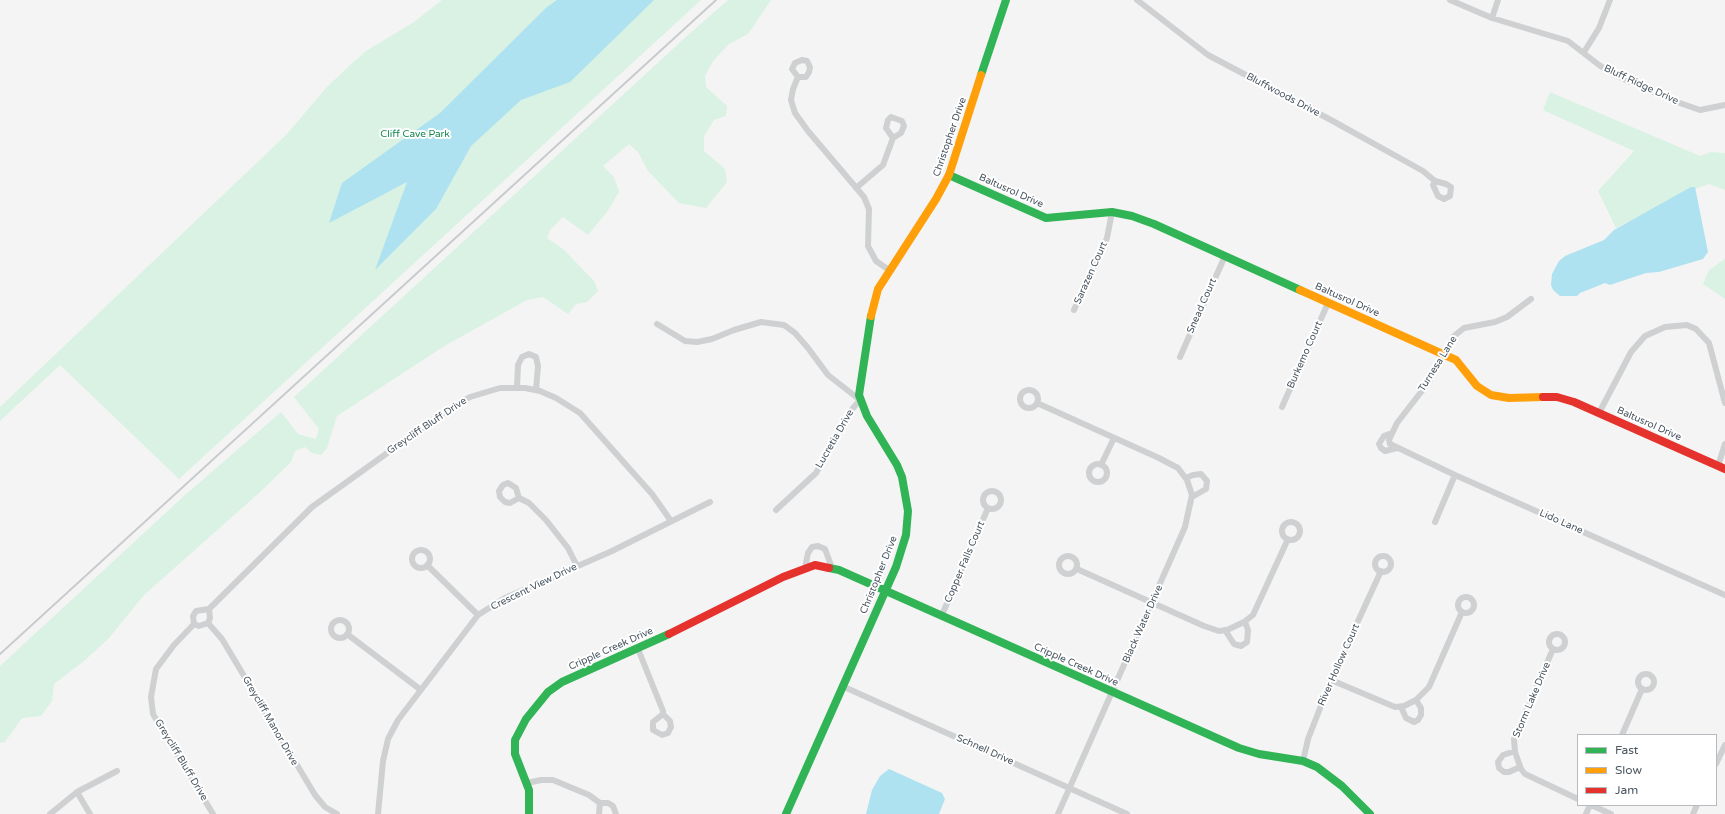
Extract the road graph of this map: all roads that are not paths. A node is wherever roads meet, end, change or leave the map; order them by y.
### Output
1 (1006, 0) edge
2 (1136, 0) edge
3 (1450, 0) edge
4 (1498, 0) edge
5 (1610, 0) edge
6 (1492, 18) junction
7 (1584, 52) junction
8 (798, 78) dead end
9 (1725, 105) edge
10 (894, 138) dead end
11 (949, 175) junction
12 (1435, 181) dead end
13 (856, 188) junction
14 (1112, 212) junction
15 (1225, 256) junction
16 (889, 270) junction
17 (1531, 299) dead end
18 (1328, 303) junction
19 (1074, 310) dead end
20 (657, 324) dead end
21 (1443, 354) junction
22 (1180, 357) dead end
23 (517, 388) junction
24 (536, 390) junction
25 (860, 400) junction
26 (1037, 403) dead end
27 (1725, 403) edge
28 (1282, 407) dead end
29 (1599, 413) junction
30 (1392, 433) junction
31 (1114, 438) junction
32 (1390, 444) joint
33 (1725, 444) edge
34 (1397, 448) junction
35 (1101, 465) dead end
36 (1721, 468) edge
37 (1455, 474) junction
38 (1186, 478) junction
39 (1192, 497) junction
40 (519, 498) dead end
41 (710, 502) dead end
42 (988, 508) dead end
43 (776, 510) dead end
44 (671, 521) junction
45 (1435, 522) dead end
46 (1288, 539) dead end
47 (427, 565) dead end
48 (577, 566) junction
49 (805, 568) junction
50 (832, 568) junction
51 (1076, 568) dead end
52 (1381, 571) dead end
53 (885, 590) junction
54 (1725, 595) edge
55 (1153, 603) junction
56 (209, 609) junction
57 (1462, 612) dead end
58 (478, 615) junction
59 (942, 615) junction
60 (1245, 622) junction
61 (208, 623) junction
62 (194, 624) junction
63 (1225, 630) junction
64 (347, 634) dead end
65 (638, 649) junction
66 (1553, 649) dead end
67 (1331, 680) junction
68 (842, 686) junction
69 (1642, 689) dead end
70 (421, 690) junction
71 (1113, 692) junction
72 (1416, 700) junction
73 (1400, 706) junction
74 (663, 714) dead end
75 (1622, 734) edge
76 (1725, 745) edge
77 (1515, 751) junction
78 (1303, 761) junction
79 (1717, 762) edge
80 (1520, 768) junction
81 (117, 771) dead end
82 (527, 784) junction
83 (1069, 788) junction
84 (77, 792) junction
85 (1577, 799) edge
86 (600, 803) junction
87 (1592, 806) edge
88 (50, 814) edge
89 (90, 814) edge
90 (212, 814) edge
91 (337, 814) edge
92 (378, 814) edge
93 (529, 814) edge
94 (599, 814) edge
95 (616, 814) edge
96 (786, 814) edge
97 (1058, 814) edge
98 (1127, 814) edge
99 (1370, 814) edge
100 (1611, 814) edge

1 - 11 street, Christopher Drive
2 - 12 street, Bluffwoods Drive
3 - 6 street, Bluff Ridge Drive
4 - 6 street
5 - 7 street
6 - 7 street, Bluff Ridge Drive
7 - 9 street, Bluff Ridge Drive
8 - 13 street
10 - 13 street
11 - 14 street, Baltusrol Drive
11 - 16 street, Christopher Drive
13 - 16 street
14 - 15 street, Baltusrol Drive
14 - 19 street, Sarazen Court
15 - 18 street, Baltusrol Drive
15 - 22 street, Snead Court
16 - 25 street, Christopher Drive
17 - 21 street, Turnesa Lane
18 - 21 street, Baltusrol Drive
18 - 28 street, Burkemo Court
20 - 25 street
21 - 29 street, Baltusrol Drive
21 - 30 street, Turnesa Lane
23 - 24 street, Greycliff Bluff Drive
23 - 24 street
23 - 56 street, Greycliff Bluff Drive
24 - 44 street, Greycliff Bluff Drive
25 - 43 street, Lucretia Drive
25 - 53 street, Christopher Drive
26 - 31 street
27 - 29 street
29 - 36 street, Baltusrol Drive
30 - 32 street, Turnesa Lane
30 - 34 street, Lido Lane
31 - 35 street
31 - 38 street
32 - 34 street, Lido Lane
33 - 36 street
34 - 37 street, Lido Lane
37 - 45 street
37 - 54 street, Lido Lane
38 - 39 street
38 - 39 street
39 - 55 street, Black Water Drive
40 - 48 street
41 - 44 street, Crescent View Drive
42 - 59 street, Copper Falls Court
44 - 48 street, Crescent View Drive
46 - 60 street
47 - 58 street
48 - 58 street, Crescent View Drive
49 - 50 street, Cripple Creek Drive
49 - 50 street
49 - 65 street, Cripple Creek Drive
50 - 53 street, Cripple Creek Drive
51 - 55 street
52 - 67 street, River Hollow Court
53 - 59 street, Cripple Creek Drive
53 - 68 street, Christopher Drive
55 - 63 street
55 - 71 street, Black Water Drive
56 - 61 street
56 - 62 street, Greycliff Bluff Drive
57 - 72 street
58 - 70 street, Crescent View Drive
59 - 71 street, Cripple Creek Drive
60 - 63 street
60 - 63 street
61 - 62 street
61 - 91 street, Greycliff Manor Drive
62 - 90 street, Greycliff Bluff Drive
64 - 70 street
65 - 74 street
65 - 82 street, Cripple Creek Drive
66 - 77 street, Storm Lake Drive
67 - 73 street
67 - 78 street, River Hollow Court
68 - 83 street, Schnell Drive
68 - 96 street, Christopher Drive
69 - 75 street
70 - 92 street, Crescent View Drive
71 - 78 street, Cripple Creek Drive
71 - 83 street, Black Water Drive
72 - 73 street
72 - 73 street
76 - 79 street
77 - 80 street, Storm Lake Drive
77 - 80 street, Storm Lake Drive
78 - 99 street, Cripple Creek Drive
80 - 85 street
81 - 84 street
82 - 86 street
82 - 93 street, Cripple Creek Drive
83 - 97 street, Black Water Drive
83 - 98 street, Schnell Drive
84 - 88 street
84 - 89 street
86 - 94 street
86 - 95 street
87 - 100 street

